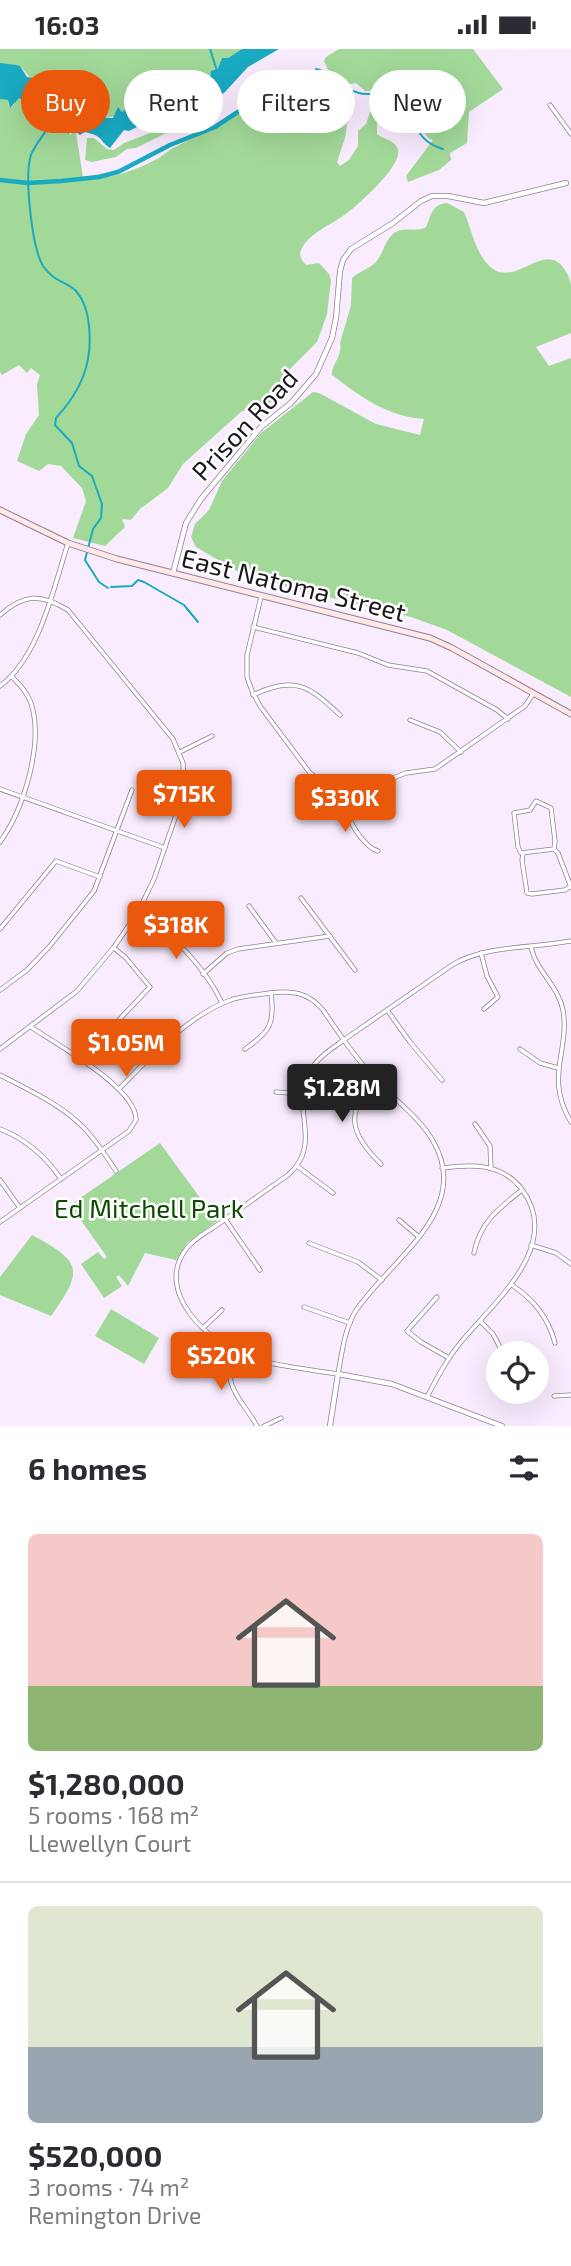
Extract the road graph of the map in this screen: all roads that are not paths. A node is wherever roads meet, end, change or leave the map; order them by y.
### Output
1 (550, 105) dead end
2 (571, 134) edge
3 (569, 182) edge
4 (0, 510) edge
5 (71, 544) junction
6 (173, 573) junction
7 (261, 597) junction
8 (49, 601) junction
9 (0, 615) edge
10 (253, 627) junction
11 (12, 677) junction
12 (0, 686) edge
13 (533, 694) junction
14 (253, 695) junction
15 (571, 714) edge
16 (340, 715) dead end
17 (508, 719) junction
18 (410, 720) dead end
19 (212, 736) dead end
20 (180, 752) junction
21 (461, 752) junction
22 (0, 789) edge
23 (132, 790) dead end
24 (348, 792) junction
25 (21, 797) junction
26 (117, 831) junction
27 (0, 842) edge
28 (165, 848) junction
29 (554, 849) junction
30 (378, 851) dead end
31 (523, 854) junction
32 (100, 877) junction
33 (571, 886) edge
34 (301, 898) dead end
35 (249, 906) dead end
36 (138, 912) junction
37 (0, 929) edge
38 (330, 936) junction
39 (571, 941) edge
40 (276, 943) junction
41 (114, 947) junction
42 (531, 947) junction
43 (481, 953) junction
44 (355, 970) dead end
45 (203, 974) junction
46 (0, 990) edge
47 (271, 993) junction
48 (222, 1003) junction
49 (485, 1009) dead end
50 (387, 1010) junction
51 (31, 1027) junction
52 (344, 1041) junction
53 (0, 1049) edge
54 (245, 1049) dead end
55 (520, 1049) dead end
56 (80, 1061) junction
57 (558, 1068) junction
58 (0, 1075) edge
59 (442, 1080) dead end
60 (376, 1081) junction
61 (119, 1089) junction
62 (276, 1092) dead end
63 (301, 1094) junction
64 (571, 1122) edge
65 (475, 1123) dead end
66 (0, 1129) edge
67 (102, 1150) junction
68 (381, 1164) dead end
69 (297, 1166) junction
70 (442, 1168) junction
71 (491, 1168) junction
72 (117, 1171) dead end
73 (61, 1179) junction
74 (0, 1180) edge
75 (522, 1190) junction
76 (333, 1193) dead end
77 (20, 1208) junction
78 (225, 1219) junction
79 (399, 1220) dead end
80 (0, 1221) edge
81 (419, 1237) junction
82 (309, 1243) dead end
83 (531, 1245) junction
84 (474, 1253) dead end
85 (571, 1264) edge
86 (260, 1270) dead end
87 (382, 1280) junction
88 (512, 1285) junction
89 (437, 1297) dead end
90 (304, 1307) dead end
91 (222, 1310) dead end
92 (480, 1321) junction
93 (350, 1323) junction
94 (203, 1328) junction
95 (497, 1341) edge
96 (555, 1343) dead end
97 (236, 1352) junction
98 (449, 1357) junction
99 (338, 1374) junction
100 (571, 1395) edge
101 (554, 1396) dead end
102 (427, 1397) junction
103 (281, 1418) dead end
104 (257, 1426) edge
105 (264, 1426) edge
106 (330, 1426) edge
107 (502, 1426) edge

1 - 2 street
3 - 6 street, Prison Road
4 - 5 main road, East Natoma Street
5 - 6 main road, East Natoma Street
5 - 8 street
6 - 7 main road, East Natoma Street
7 - 10 street
7 - 13 main road, East Natoma Street
8 - 9 street
8 - 11 street
8 - 20 street
10 - 14 street
10 - 17 street
11 - 12 street
11 - 25 street
13 - 15 main road, East Natoma Street
13 - 17 street
14 - 16 street
14 - 24 street
17 - 21 street
18 - 21 street
19 - 20 street
20 - 28 street
21 - 24 street
22 - 25 street
23 - 26 street
24 - 30 street
25 - 26 street
25 - 27 street
26 - 28 street
26 - 32 street
28 - 36 street
29 - 31 street
29 - 31 street
29 - 33 street
31 - 33 street
32 - 37 street
32 - 46 street
34 - 38 street
35 - 40 street
36 - 41 street
36 - 45 street
38 - 40 street
38 - 44 street
39 - 42 street
40 - 45 street
41 - 51 street
41 - 56 street
42 - 43 street
42 - 57 street
43 - 49 street
43 - 50 street
45 - 48 street
47 - 48 street
47 - 52 street
47 - 54 street
48 - 61 street
50 - 52 street
50 - 59 street
51 - 53 street
51 - 56 street
52 - 60 street
52 - 63 street
55 - 57 street
56 - 61 street
57 - 64 street
58 - 67 street
60 - 68 street
60 - 70 street
61 - 67 street
62 - 63 street
63 - 69 street
65 - 71 street
66 - 73 street
67 - 72 street
67 - 73 street
69 - 76 street
69 - 78 street
70 - 71 street
70 - 81 street
71 - 75 street
73 - 77 street
74 - 77 street
75 - 83 street
75 - 84 street
77 - 80 street
78 - 86 street
78 - 94 street
79 - 81 street
81 - 87 street
82 - 87 street
83 - 85 street
83 - 88 street
87 - 93 street
88 - 92 street
88 - 96 street
89 - 98 street
90 - 93 street
91 - 94 street
92 - 95 street
92 - 98 street
93 - 99 street
94 - 97 street
97 - 99 street
97 - 104 street
98 - 102 street
99 - 102 street
99 - 106 street
100 - 101 street
102 - 107 street
103 - 105 street

